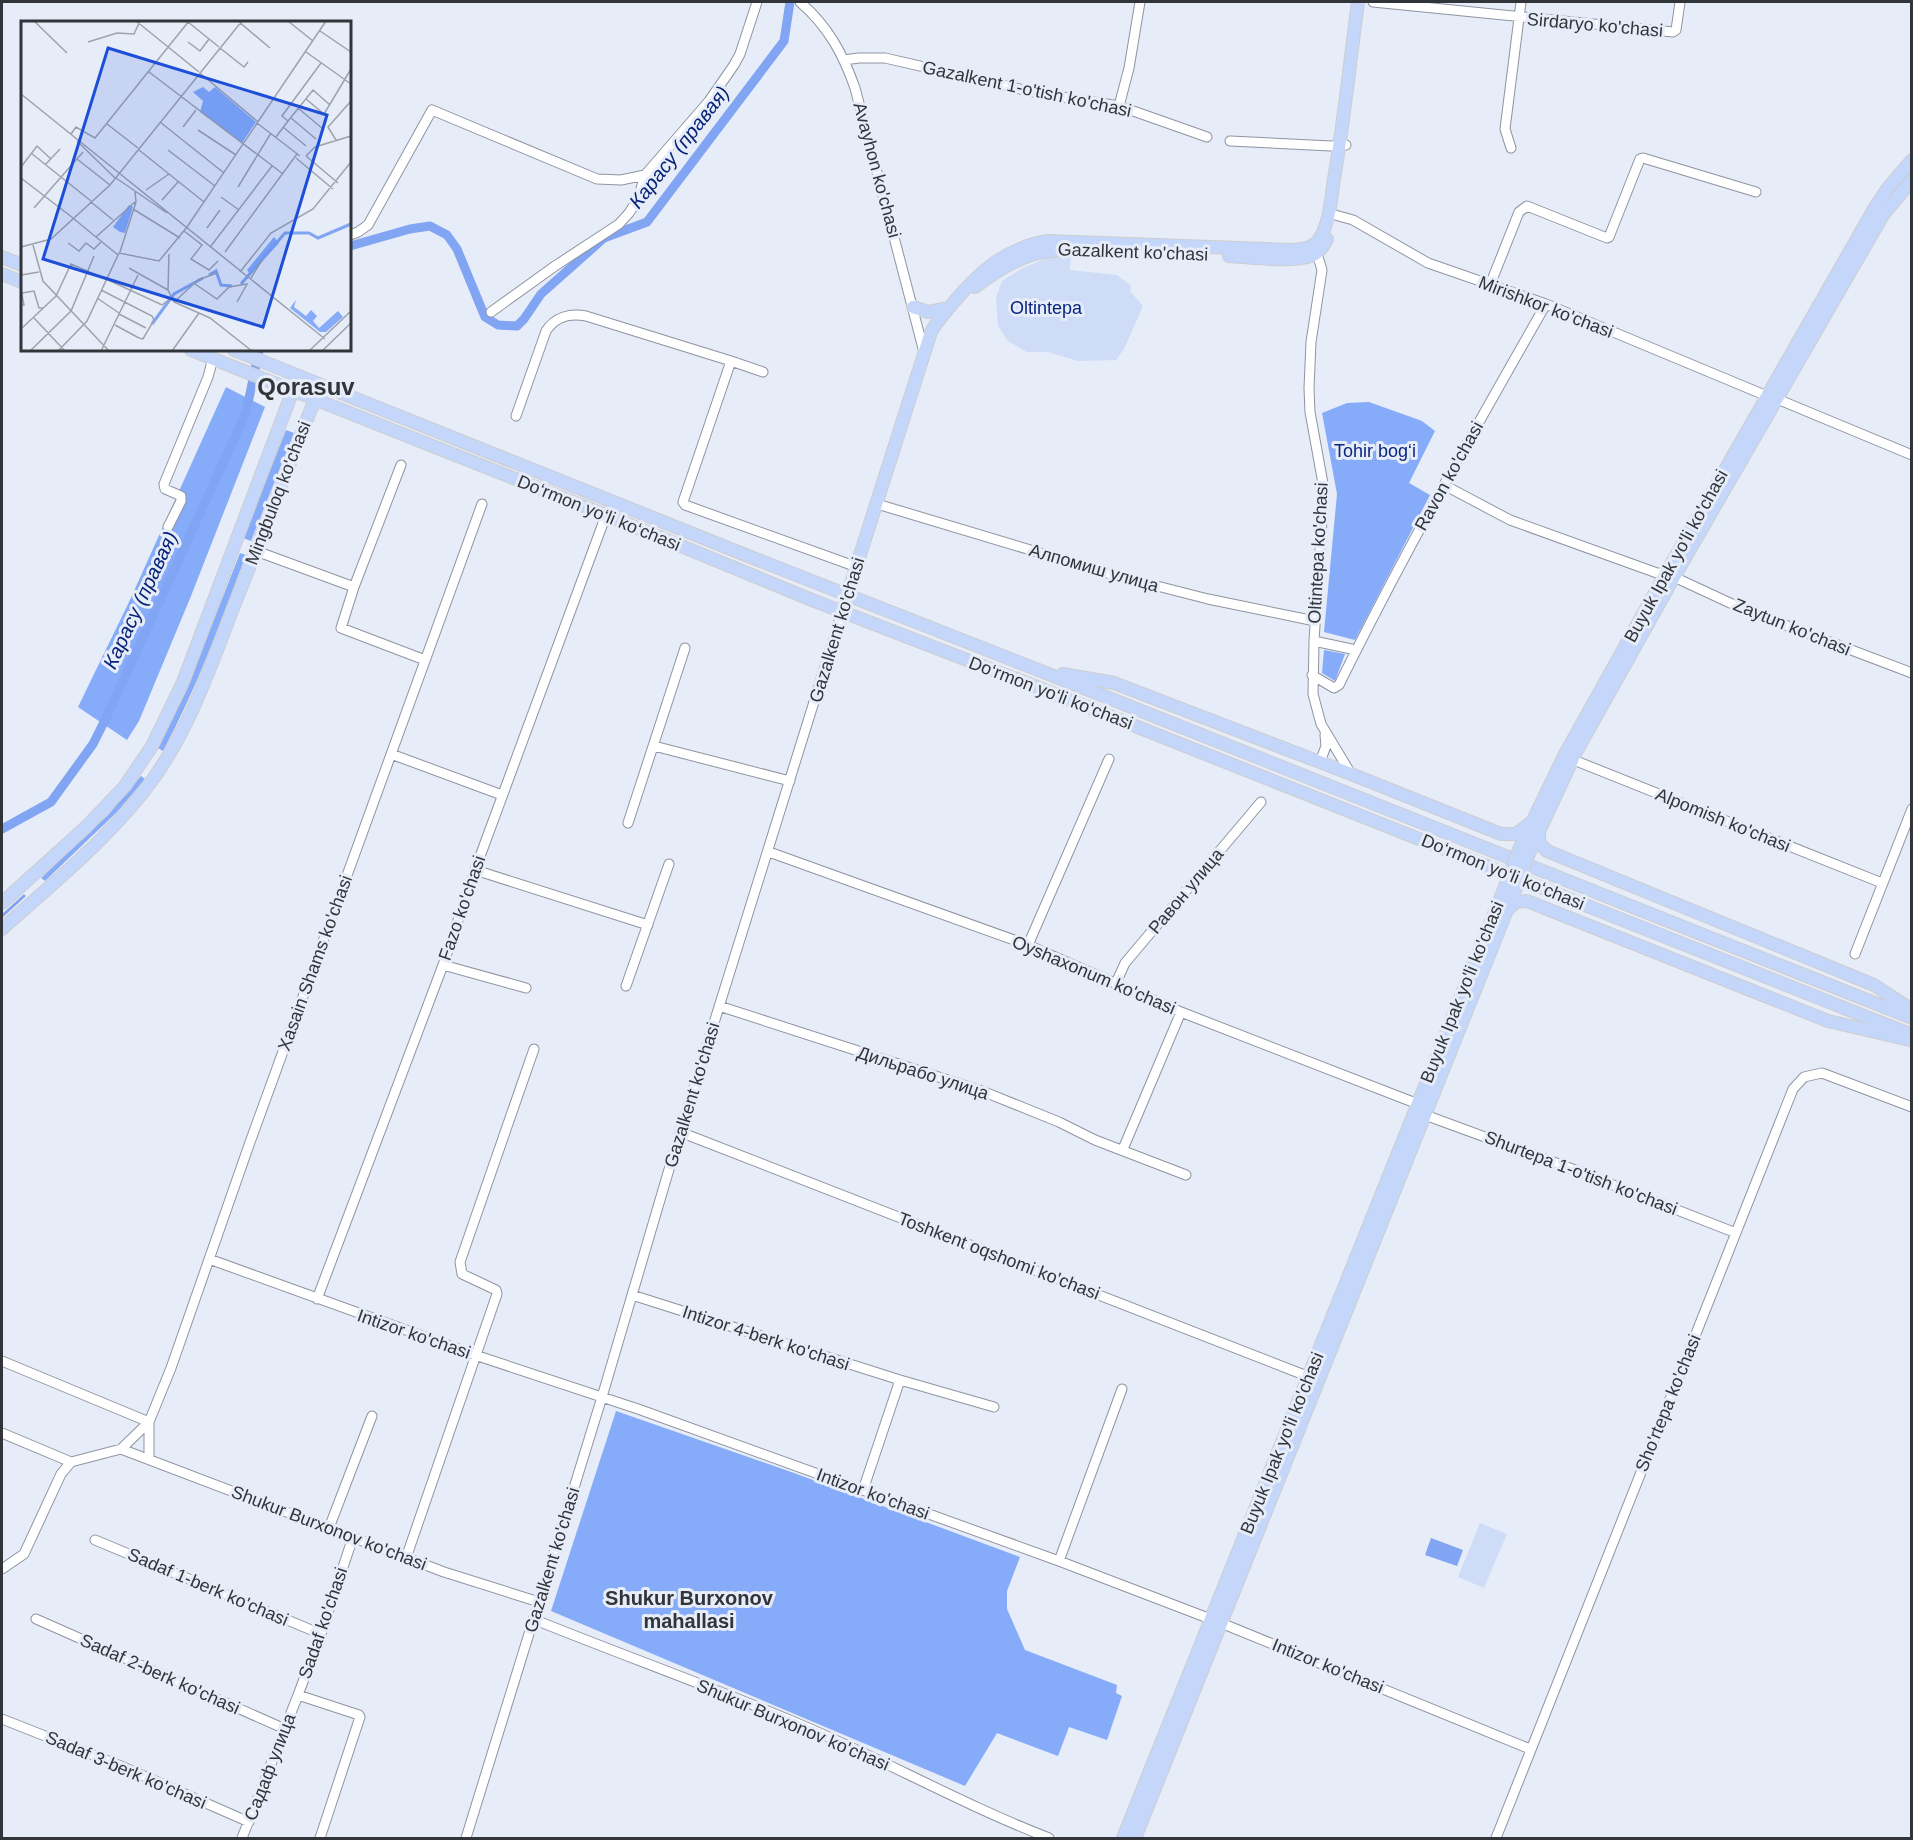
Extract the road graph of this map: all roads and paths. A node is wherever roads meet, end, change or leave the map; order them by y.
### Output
1 (757, 2) edge
2 (802, 2) edge
3 (1140, 2) edge
4 (1358, 2) edge
5 (1363, 2) edge
6 (1373, 2) edge
7 (1521, 2) edge
8 (1680, 2) edge
9 (1519, 18) junction
10 (844, 60) junction
11 (1119, 106) junction
12 (1207, 137) dead end
13 (1230, 141) dead end
14 (1343, 146) junction
15 (1511, 148) dead end
16 (1911, 160) edge
17 (645, 175) junction
18 (1911, 180) edge
19 (1756, 192) dead end
20 (1331, 214) junction
21 (351, 235) edge
22 (1316, 249) junction
23 (2, 257) edge
24 (21, 266) edge
25 (2, 274) edge
26 (21, 282) edge
27 (1490, 285) junction
28 (953, 304) junction
29 (1546, 304) junction
30 (913, 307) junction
31 (491, 312) dead end
32 (194, 351) edge
33 (240, 352) edge
34 (924, 352) junction
35 (213, 358) junction
36 (731, 361) junction
37 (763, 372) dead end
38 (310, 380) junction
39 (293, 390) junction
40 (1772, 398) junction
41 (315, 399) junction
42 (516, 416) dead end
43 (1911, 455) edge
44 (401, 465) dead end
45 (1444, 485) junction
46 (482, 504) dead end
47 (876, 504) junction
48 (606, 515) junction
49 (168, 527) dead end
50 (236, 543) junction
51 (256, 551) junction
52 (856, 567) junction
53 (1670, 575) junction
54 (354, 587) junction
55 (848, 596) junction
56 (842, 612) junction
57 (1315, 621) junction
58 (1314, 641) junction
59 (685, 648) dead end
60 (1356, 650) junction
61 (426, 660) junction
62 (1041, 671) junction
63 (1911, 674) edge
64 (1312, 675) junction
65 (1324, 730) junction
66 (654, 746) junction
67 (391, 754) junction
68 (1568, 758) junction
69 (1109, 759) dead end
70 (143, 760) junction
71 (1320, 762) junction
72 (160, 770) junction
73 (1352, 774) junction
74 (790, 781) junction
75 (502, 795) junction
76 (1261, 802) dead end
77 (1911, 809) edge
78 (628, 823) dead end
79 (1536, 823) junction
80 (769, 852) junction
81 (669, 864) dead end
82 (475, 870) junction
83 (29, 879) junction
84 (1882, 883) junction
85 (1511, 886) junction
86 (42, 893) junction
87 (2, 903) edge
88 (1506, 911) junction
89 (648, 925) junction
90 (2, 929) edge
91 (1028, 945) junction
92 (1855, 954) dead end
93 (443, 965) junction
94 (1116, 983) junction
95 (626, 986) dead end
96 (526, 988) dead end
97 (719, 1006) junction
98 (1911, 1010) edge
99 (1181, 1012) junction
100 (1911, 1018) edge
101 (1911, 1035) edge
102 (1911, 1041) edge
103 (534, 1050) dead end
104 (1911, 1107) edge
105 (1421, 1110) junction
106 (680, 1132) junction
107 (1123, 1149) junction
108 (1186, 1175) dead end
109 (1736, 1233) junction
110 (209, 1259) junction
111 (633, 1295) junction
112 (317, 1299) junction
113 (475, 1355) junction
114 (2, 1361) edge
115 (1313, 1379) junction
116 (900, 1380) junction
117 (1122, 1389) dead end
118 (602, 1397) junction
119 (994, 1407) dead end
120 (372, 1416) dead end
121 (149, 1422) junction
122 (2, 1433) edge
123 (121, 1449) junction
124 (149, 1460) junction
125 (71, 1462) junction
126 (863, 1490) junction
127 (329, 1528) junction
128 (353, 1537) junction
129 (95, 1540) dead end
130 (406, 1558) junction
131 (1059, 1561) junction
132 (2, 1569) edge
133 (539, 1602) junction
134 (36, 1619) dead end
135 (533, 1619) junction
136 (1216, 1621) junction
137 (321, 1634) junction
138 (298, 1695) junction
139 (2, 1719) edge
140 (285, 1729) junction
141 (1530, 1749) junction
142 (249, 1822) junction
143 (242, 1839) edge
144 (320, 1839) edge
145 (466, 1839) edge
146 (1049, 1839) edge
147 (1124, 1839) edge
148 (1135, 1839) edge
149 (1496, 1839) edge

1 - 17 street
2 - 10 street, Avayhon ko'chasi
3 - 11 street
4 - 14 main road
5 - 14 main road
6 - 9 street, Sirdaryo ko'chasi
7 - 9 street
8 - 9 street, Sirdaryo ko'chasi
9 - 15 street
10 - 11 street, Gazalkent 1-o'tish ko'chasi
10 - 30 street, Avayhon ko'chasi
11 - 12 street, Gazalkent 1-o'tish ko'chasi
13 - 14 street
14 - 20 main road
16 - 40 main road, Buyuk Ipak yo'li ko'chasi
17 - 21 street
17 - 31 street
18 - 40 main road, Buyuk Ipak yo'li ko'chasi
19 - 27 street
20 - 22 main road
20 - 27 street, Mirishkor ko'chasi
22 - 28 main road, Gazalkent ko'chasi
22 - 57 street, Oltintepa ko'chasi
23 - 24 main road
25 - 26 main road
27 - 29 street, Mirishkor ko'chasi
28 - 30 main road
28 - 34 main road
29 - 40 street, Mirishkor ko'chasi
29 - 45 street, Ravon ko'chasi
30 - 34 street, Avayhon ko'chasi
32 - 35 main road, Do‘rmon yo‘li ko‘chasi
33 - 38 main road, Do‘rmon yo‘li ko‘chasi
34 - 47 main road, Gazalkent ko'chasi
35 - 39 main road, Do‘rmon yo‘li ko‘chasi
35 - 49 street
36 - 37 street
36 - 42 street
36 - 52 street
38 - 39 main road
38 - 41 main road, Mingbuloq ko'chasi
38 - 55 main road, Do‘rmon yo‘li ko‘chasi
39 - 41 main road, Do‘rmon yo‘li ko‘chasi
39 - 50 main road, Mingbuloq ko'chasi
40 - 43 street, Mirishkor ko'chasi
40 - 53 main road, Buyuk Ipak yo'li ko'chasi
41 - 48 main road, Do‘rmon yo‘li ko‘chasi
41 - 51 main road, Mingbuloq ko'chasi
44 - 54 street
45 - 53 street, Zaytun ko'chasi
45 - 60 street, Ravon ko'chasi
46 - 61 street, Xasain Shams ko'chasi
47 - 52 main road, Gazalkent ko'chasi
47 - 57 street, Алпомиш улица
48 - 56 main road, Do‘rmon yo‘li ko‘chasi
48 - 75 street, Fazo ko'chasi
50 - 51 main road
50 - 70 main road, Mingbuloq ko'chasi
51 - 54 street
51 - 72 main road, Mingbuloq ko'chasi
52 - 55 main road, Gazalkent ko'chasi
53 - 63 street, Zaytun ko'chasi
53 - 68 main road, Buyuk Ipak yo'li ko'chasi
54 - 61 street
55 - 56 main road, Gazalkent ko'chasi
55 - 62 main road, Do‘rmon yo‘li ko‘chasi
56 - 74 street, Gazalkent ko'chasi
56 - 101 main road, Do‘rmon yo‘li ko‘chasi
57 - 58 street, Oltintepa ko'chasi
58 - 60 street
58 - 64 street, Oltintepa ko'chasi
59 - 66 street
60 - 64 street, Ravon ko'chasi
61 - 67 street, Xasain Shams ko'chasi
62 - 71 main road
62 - 100 main road, Do‘rmon yo‘li ko‘chasi
64 - 65 street, Oltintepa ko'chasi
65 - 71 street
65 - 73 street, Oltintepa ko'chasi
66 - 74 street
66 - 78 street
67 - 75 street
67 - 110 street, Xasain Shams ko'chasi
68 - 79 main road, Buyuk Ipak yo'li ko'chasi
68 - 84 street, Alpomish ko'chasi
69 - 91 street
70 - 72 main road
70 - 83 main road, Mingbuloq ko'chasi
71 - 73 main road
72 - 86 main road, Mingbuloq ko'chasi
73 - 79 main road
74 - 80 street, Gazalkent ko'chasi
75 - 82 street, Fazo ko'chasi
76 - 94 street, Равон улица
77 - 84 street
79 - 85 main road, Buyuk Ipak yo'li ko'chasi, bridge
79 - 98 main road
80 - 91 street, Oyshaxonum ko'chasi
80 - 97 street, Gazalkent ko'chasi
81 - 89 street
82 - 89 street
82 - 93 street, Fazo ko'chasi
83 - 86 main road
83 - 87 main road, Mingbuloq ko'chasi
84 - 92 street
85 - 88 main road, Buyuk Ipak yo'li ko'chasi
85 - 105 main road, Buyuk Ipak yo'li ko'chasi
86 - 90 main road, Mingbuloq ko'chasi
88 - 102 main road
88 - 105 main road, Buyuk Ipak yo'li ko'chasi
89 - 95 street
91 - 94 street, Oyshaxonum ko'chasi
93 - 96 street
93 - 112 street, Fazo ko'chasi
94 - 99 street, Oyshaxonum ko'chasi
97 - 106 street, Gazalkent ko'chasi
97 - 107 street, Дильрабо улица
99 - 105 street, Oyshaxonum ko'chasi
99 - 107 street
103 - 113 street
104 - 109 street, Sho'rtepa ko'chasi
105 - 109 street, Shurtepa 1-o'tish ko'chasi
105 - 115 main road, Buyuk Ipak yo'li ko'chasi
106 - 111 street, Gazalkent ko'chasi
106 - 115 street, Toshkent oqshomi ko'chasi
107 - 108 street, Дильрабо улица
109 - 141 street, Sho'rtepa ko'chasi
110 - 112 street, Intizor ko'chasi
110 - 121 street, Xasain Shams ko'chasi
111 - 116 street, Intizor 4-berk ko'chasi
111 - 118 street, Gazalkent ko'chasi
112 - 113 street, Intizor ko'chasi
113 - 118 street, Intizor ko'chasi
113 - 130 street
114 - 121 street
115 - 136 main road, Buyuk Ipak yo'li ko'chasi
116 - 119 street, Intizor 4-berk ko'chasi
116 - 126 street
117 - 131 street
118 - 126 street, Intizor ko'chasi
118 - 133 street, Gazalkent ko'chasi
120 - 127 street
121 - 123 street
121 - 124 street
122 - 125 street
123 - 124 street, Shukur Burxonov ko'chasi
123 - 125 street
124 - 127 street, Shukur Burxonov ko'chasi
125 - 132 street
126 - 131 street, Intizor ko'chasi
127 - 128 street, Shukur Burxonov ko'chasi
128 - 130 street, Shukur Burxonov ko'chasi
128 - 137 street, Sadaf ko'chasi
129 - 137 street, Sadaf 1-berk ko'chasi
130 - 133 street, Shukur Burxonov ko'chasi
131 - 136 street, Intizor ko'chasi
133 - 135 street, Gazalkent ko'chasi
134 - 140 street, Sadaf 2-berk ko'chasi
135 - 145 street, Gazalkent ko'chasi
135 - 146 street, Shukur Burxonov ko'chasi
136 - 141 street, Intizor ko'chasi
136 - 147 main road, Buyuk Ipak yo'li ko'chasi
136 - 148 main road, Buyuk Ipak yo'li ko'chasi
137 - 138 street, Sadaf ko'chasi
138 - 140 street, Садаф улица
138 - 144 street, Sadaf ko'chasi
139 - 142 street, Sadaf 3-berk ko'chasi
140 - 142 street, Садаф улица
141 - 149 street, Sho'rtepa ko'chasi
142 - 143 street, Садаф улица

